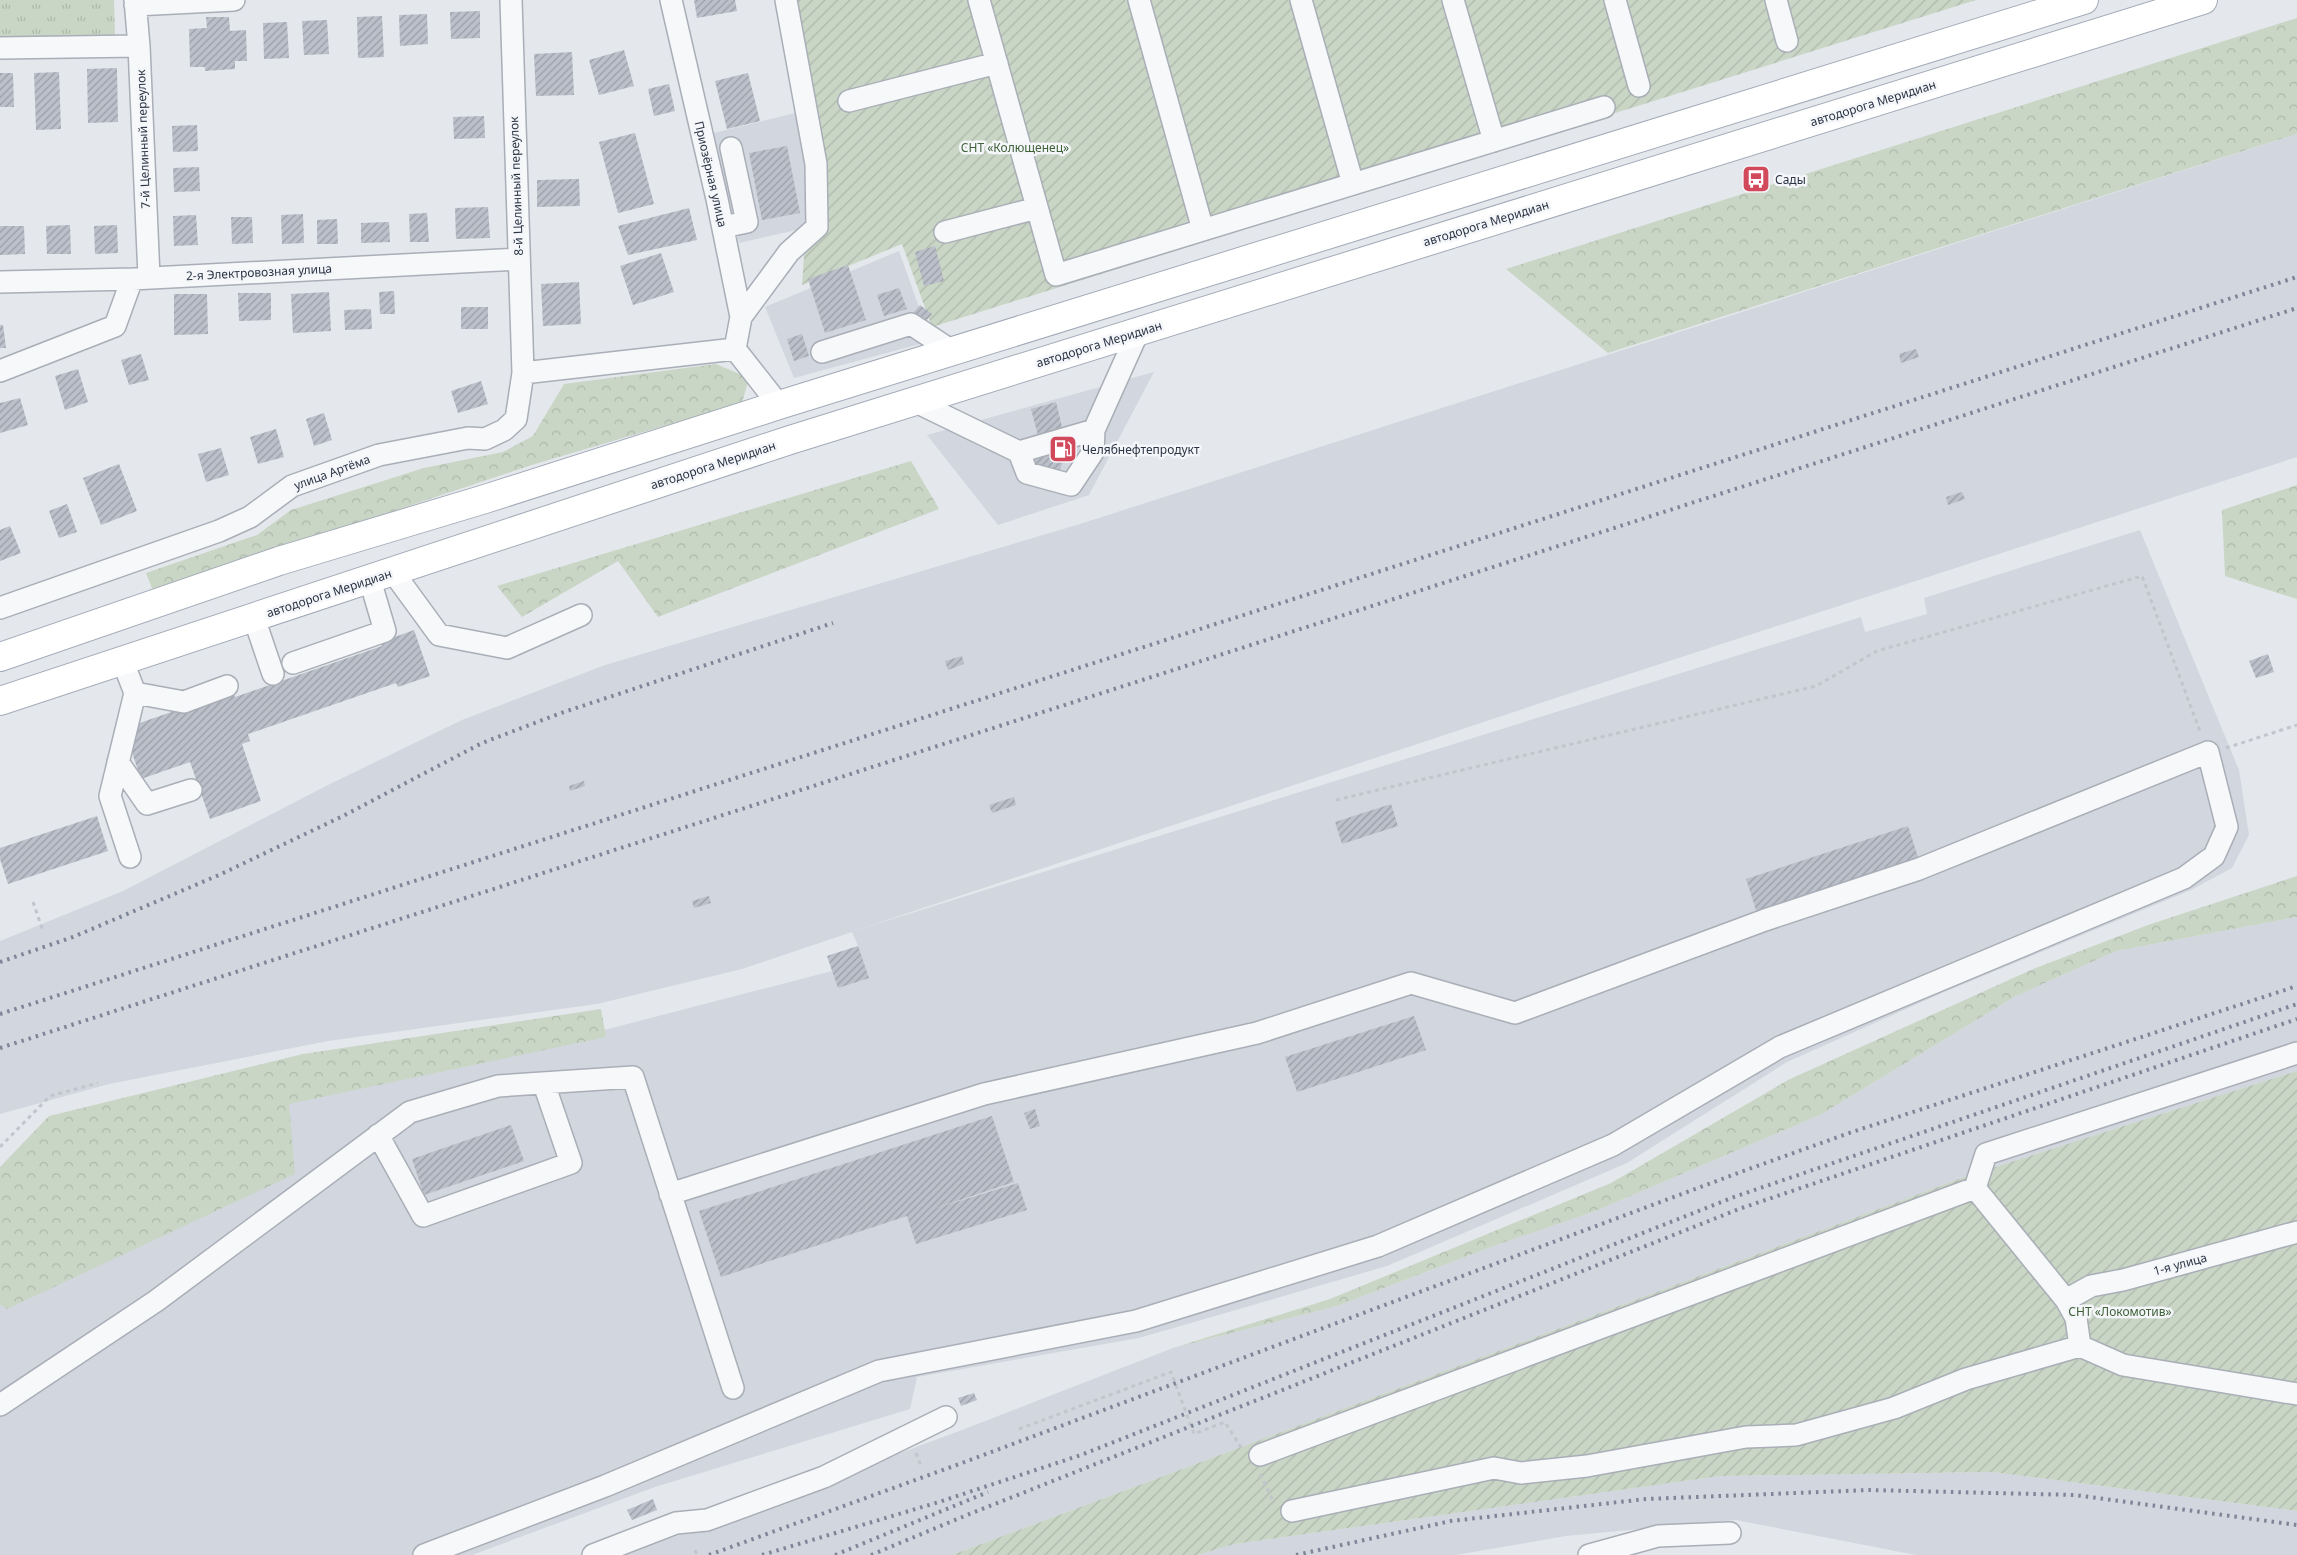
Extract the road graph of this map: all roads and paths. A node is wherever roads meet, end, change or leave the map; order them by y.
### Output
1 (234, 0) edge
2 (512, 0) edge
3 (671, 0) edge
4 (786, 0) edge
5 (979, 0) edge
6 (1139, 0) edge
7 (1301, 0) edge
8 (1453, 0) edge
9 (1614, 0) edge
10 (1776, 0) edge
11 (2084, 0) edge
12 (2203, 0) edge
13 (135, 3) edge
14 (1787, 41) dead end
15 (139, 46) junction
16 (0, 48) edge
17 (997, 63) junction
18 (1639, 86) dead end
19 (849, 101) dead end
20 (1604, 107) dead end
21 (1494, 141) junction
22 (731, 148) dead end
23 (1354, 184) junction
24 (1037, 208) junction
25 (723, 227) junction
26 (1203, 230) junction
27 (945, 232) dead end
28 (518, 259) junction
29 (140, 278) junction
30 (0, 282) edge
31 (741, 317) junction
32 (1138, 332) junction
33 (735, 349) junction
34 (952, 351) junction
35 (822, 352) dead end
36 (0, 371) edge
37 (523, 373) junction
38 (914, 401) junction
39 (779, 404) junction
40 (1094, 430) junction
41 (790, 440) junction
42 (1019, 452) junction
43 (381, 576) junction
44 (0, 608) edge
45 (581, 615) dead end
46 (254, 618) junction
47 (0, 658) edge
48 (123, 662) junction
49 (293, 663) dead end
50 (273, 674) dead end
51 (227, 686) dead end
52 (134, 693) junction
53 (0, 701) edge
54 (2297, 724) edge
55 (2208, 752) junction
56 (118, 762) junction
57 (191, 790) dead end
58 (1336, 800) dead end
59 (130, 857) dead end
60 (33, 902) dead end
61 (43, 931) dead end
62 (2297, 1053) edge
63 (98, 1083) dead end
64 (544, 1084) junction
65 (378, 1135) junction
66 (0, 1147) edge
67 (1975, 1188) junction
68 (670, 1194) junction
69 (2297, 1232) edge
70 (2066, 1300) junction
71 (2080, 1346) junction
72 (734, 1388) dead end
73 (2297, 1394) edge
74 (0, 1405) edge
75 (946, 1417) dead end
76 (1019, 1429) dead end
77 (915, 1452) dead end
78 (1255, 1460) junction
79 (921, 1466) dead end
80 (1292, 1511) joint
81 (1730, 1533) dead end
82 (695, 1550) dead end
83 (424, 1555) edge
84 (593, 1555) edge
85 (697, 1555) edge
86 (1589, 1555) edge

1 - 13 street
2 - 28 street, 8-й Целинный переулок
3 - 25 street, Приозёрная улица
4 - 31 street
5 - 17 street
6 - 26 street
7 - 23 street
8 - 21 street
9 - 18 street
10 - 14 street
11 - 34 main road
12 - 32 main road, автодорога Меридиан
13 - 15 street, 7-й Целинный переулок
15 - 16 street
15 - 29 street, 7-й Целинный переулок
17 - 19 street
17 - 24 street
20 - 21 street
21 - 23 street
22 - 25 street
23 - 26 street
24 - 26 street
24 - 27 street
25 - 31 street, Приозёрная улица
28 - 29 street, 2-я Электровозная улица
28 - 37 street, 8-й Целинный переулок
29 - 30 street, 2-я Электровозная улица
29 - 36 street
31 - 33 street, Приозёрная улица
32 - 38 main road, автодорога Меридиан
32 - 40 street
33 - 37 street
33 - 39 street
34 - 35 street
34 - 39 main road
37 - 44 street, улица Артёма
38 - 41 main road, автодорога Меридиан
38 - 42 street
39 - 41 main road
39 - 47 main road
40 - 42 street
40 - 42 street
41 - 43 main road, автодорога Меридиан
43 - 45 street
43 - 46 main road, автодорога Меридиан
43 - 49 street
46 - 48 main road, автодорога Меридиан
46 - 50 street
48 - 52 street
48 - 53 main road, автодорога Меридиан
51 - 52 street
52 - 56 street
54 - 55 path
55 - 58 path
55 - 68 street
55 - 83 street
56 - 57 street
56 - 59 street
60 - 61 path
62 - 67 street
63 - 66 path
64 - 65 street
64 - 65 street
64 - 68 street
65 - 74 street
67 - 70 street
67 - 78 street
68 - 72 street
69 - 70 street, 1-я улица
70 - 71 street
71 - 73 street
71 - 80 street
75 - 84 street
76 - 78 path
77 - 79 path
78 - 80 path
81 - 86 street
82 - 85 path

